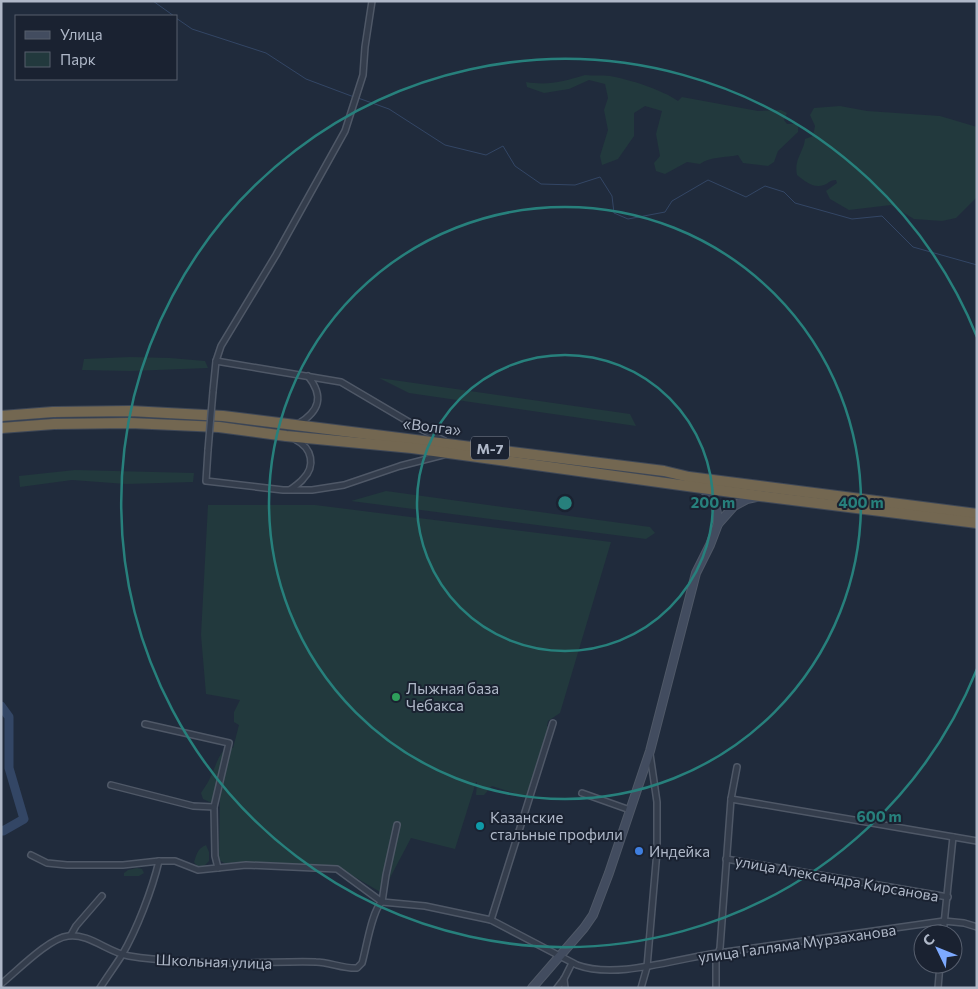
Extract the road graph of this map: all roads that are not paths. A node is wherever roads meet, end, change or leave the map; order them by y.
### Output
1 (372, 1) edge
2 (216, 361) junction
3 (308, 375) junction
4 (1, 416) edge
5 (296, 425) junction
6 (1, 428) edge
7 (286, 436) junction
8 (451, 448) junction
9 (701, 487) junction
10 (291, 490) junction
11 (760, 496) junction
12 (977, 514) edge
13 (977, 523) edge
14 (718, 524) junction
15 (553, 723) dead end
16 (145, 724) dead end
17 (650, 751) junction
18 (737, 767) dead end
19 (111, 785) dead end
20 (582, 793) dead end
21 (731, 799) junction
22 (214, 807) junction
23 (630, 810) junction
24 (397, 825) dead end
25 (953, 837) junction
26 (977, 841) edge
27 (31, 855) dead end
28 (726, 858) junction
29 (159, 861) junction
30 (218, 868) junction
31 (102, 896) dead end
32 (948, 897) junction
33 (382, 902) junction
34 (491, 920) junction
35 (944, 921) junction
36 (944, 924) edge
37 (977, 928) edge
38 (71, 935) junction
39 (718, 953) junction
40 (122, 955) junction
41 (561, 956) junction
42 (572, 963) junction
43 (646, 967) junction
44 (939, 974) edge
45 (564, 979) junction
46 (1, 984) edge
47 (100, 988) edge
48 (532, 988) edge
49 (557, 988) edge
50 (565, 988) edge
51 (641, 988) edge
52 (716, 988) edge
53 (938, 988) edge

1 - 2 street
2 - 3 street
2 - 10 street, bridge
3 - 5 street
3 - 8 street
4 - 5 highway, «Волга» / М-7
5 - 8 highway, «Волга» / М-7
6 - 7 highway, «Волга» / М-7
7 - 8 highway, «Волга» / М-7
7 - 10 street
8 - 9 highway, «Волга» / М-7
8 - 10 street
8 - 12 highway, «Волга» / М-7
9 - 11 highway, «Волга» / М-7
9 - 14 street
11 - 13 highway, «Волга» / М-7
11 - 14 street
14 - 17 street
15 - 34 street
16 - 22 street
17 - 23 street
17 - 43 street
18 - 21 street
19 - 22 street
20 - 23 street
21 - 25 street
21 - 28 street
22 - 30 street
23 - 41 street
24 - 33 street
25 - 26 street
25 - 32 street
27 - 29 street
28 - 32 street, улица Александра Кирсанова
28 - 39 street
29 - 30 street
29 - 40 street
30 - 33 street
31 - 38 street
32 - 35 street
33 - 34 street, улица Галляма Мурзаханова
33 - 40 street, Школьная улица
34 - 41 street, улица Галляма Мурзаханова
35 - 36 street
35 - 37 street, улица Галляма Мурзаханова
35 - 39 street, улица Галляма Мурзаханова
38 - 40 street, Школьная улица
38 - 46 street
39 - 43 street, улица Галляма Мурзаханова
39 - 52 street
40 - 47 street
41 - 42 street, улица Галляма Мурзаханова
41 - 48 street
42 - 43 street, улица Галляма Мурзаханова
42 - 45 street
43 - 51 street
44 - 53 street
45 - 49 street
45 - 50 street

